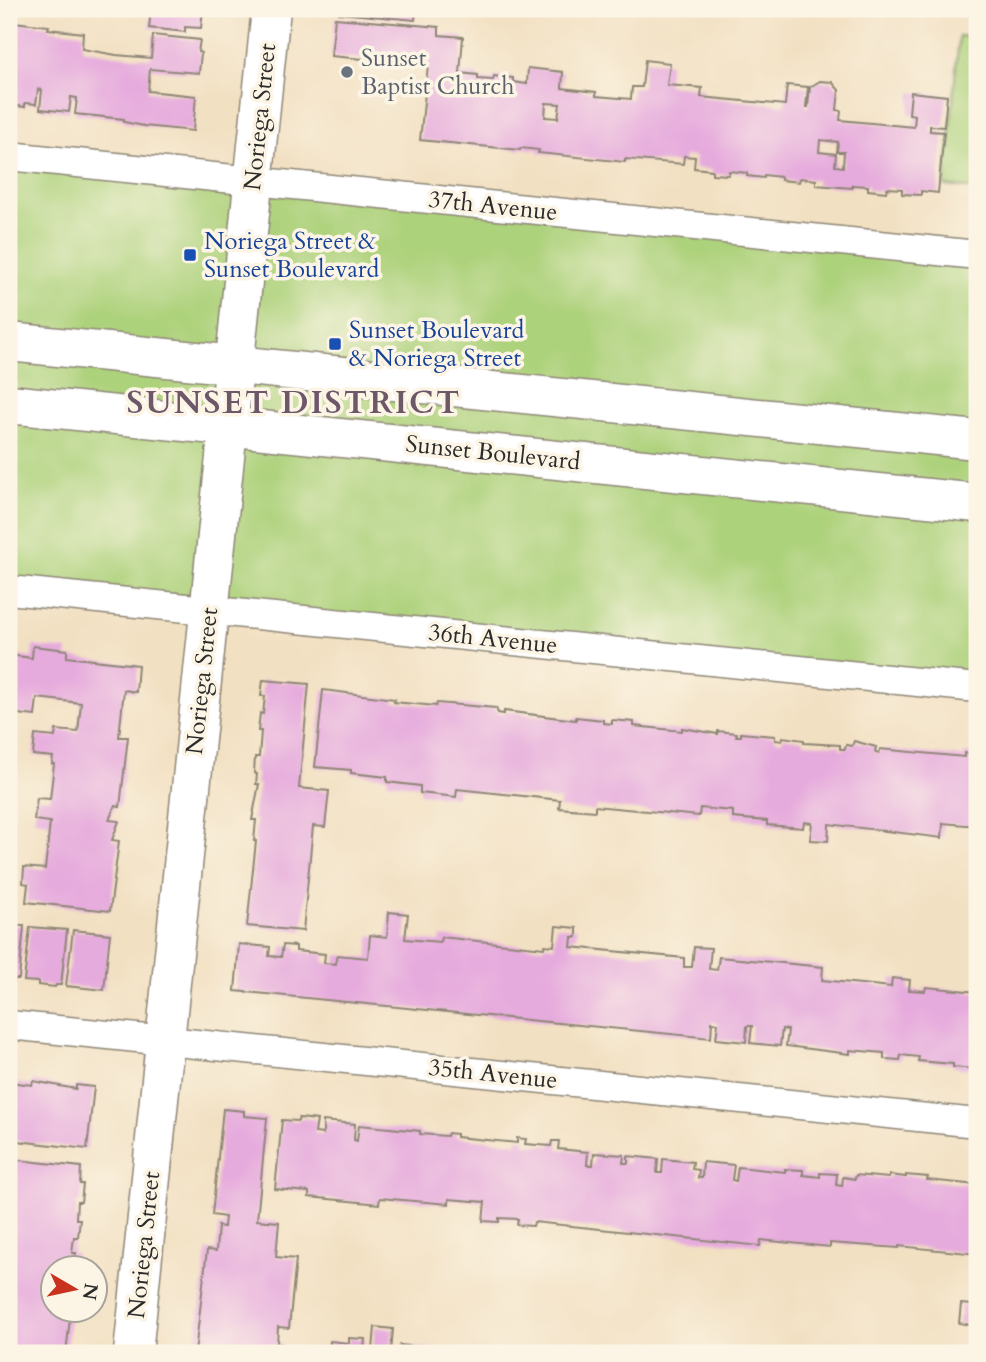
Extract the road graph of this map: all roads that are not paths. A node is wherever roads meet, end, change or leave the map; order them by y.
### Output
1 (271, 9) edge
2 (9, 156) edge
3 (253, 181) junction
4 (977, 255) edge
5 (9, 342) edge
6 (235, 365) junction
7 (9, 404) edge
8 (229, 426) junction
9 (977, 440) edge
10 (977, 503) edge
11 (9, 590) edge
12 (210, 610) junction
13 (977, 688) edge
14 (9, 1025) edge
15 (166, 1040) junction
16 (977, 1123) edge
17 (133, 1353) edge

1 - 3 main road, Noriega Street
2 - 3 street, 37th Avenue
3 - 4 street, 37th Avenue
3 - 6 main road, Noriega Street
5 - 6 main road
6 - 8 main road, Noriega Street
6 - 9 main road
7 - 8 main road, Sunset Boulevard
8 - 10 main road, Sunset Boulevard
8 - 12 main road, Noriega Street
11 - 12 street, 36th Avenue
12 - 13 street, 36th Avenue
12 - 15 main road, Noriega Street
14 - 15 street, 35th Avenue
15 - 16 street, 35th Avenue
15 - 17 main road, Noriega Street

